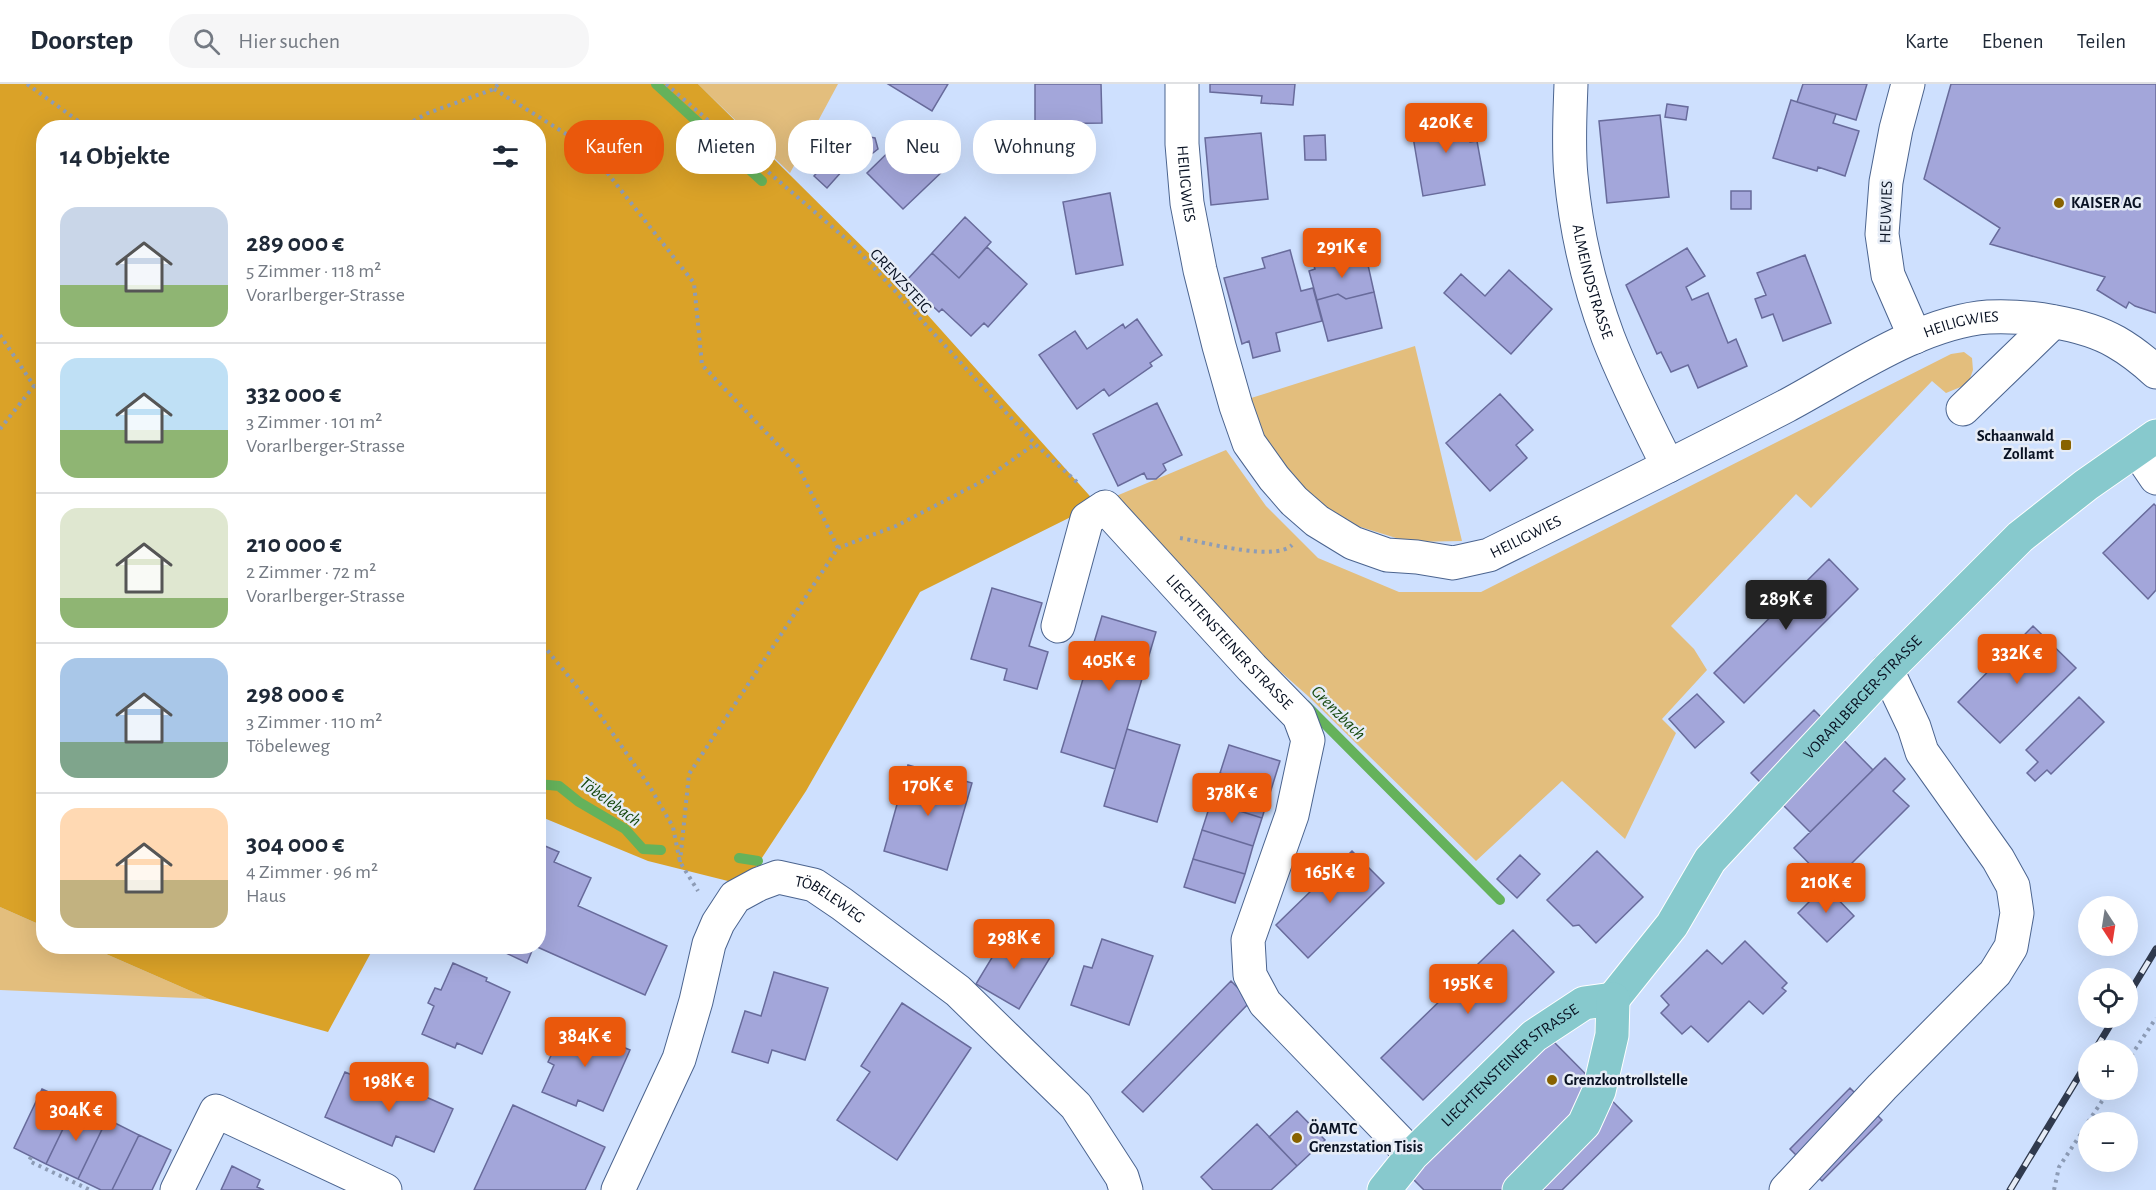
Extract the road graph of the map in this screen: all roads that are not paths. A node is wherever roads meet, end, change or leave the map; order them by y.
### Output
1 (1182, 84) edge
2 (1571, 84) edge
3 (1908, 84) edge
4 (2053, 322) junction
5 (1915, 337) junction
6 (2156, 372) edge
7 (1963, 409) dead end
8 (2147, 443) edge
9 (1668, 466) junction
10 (2156, 478) edge
11 (1058, 626) dead end
12 (1887, 670) junction
13 (1613, 999) junction
14 (1412, 1155) junction
15 (177, 1190) edge
16 (385, 1190) edge
17 (618, 1190) edge
18 (1126, 1190) edge
19 (1384, 1190) edge
20 (1519, 1190) edge
21 (1786, 1190) edge

1 - 9 street, HEILIGWIES
2 - 9 street, ALMEINDSTRASSE
3 - 5 street, HEUWIES
4 - 5 street, HEILIGWIES
4 - 6 street, HEILIGWIES
4 - 7 street
5 - 9 street, HEILIGWIES
8 - 10 street
8 - 12 main road, VORARLBERGER-STRASSE
11 - 14 street, LIECHTENSTEINER STRASSE
12 - 13 main road, VORARLBERGER-STRASSE
12 - 21 street
13 - 14 main road, LIECHTENSTEINER STRASSE
13 - 20 main road
14 - 19 main road, LIECHTENSTEINER STRASSE
15 - 16 street
17 - 18 street, TÖBELEWEG

